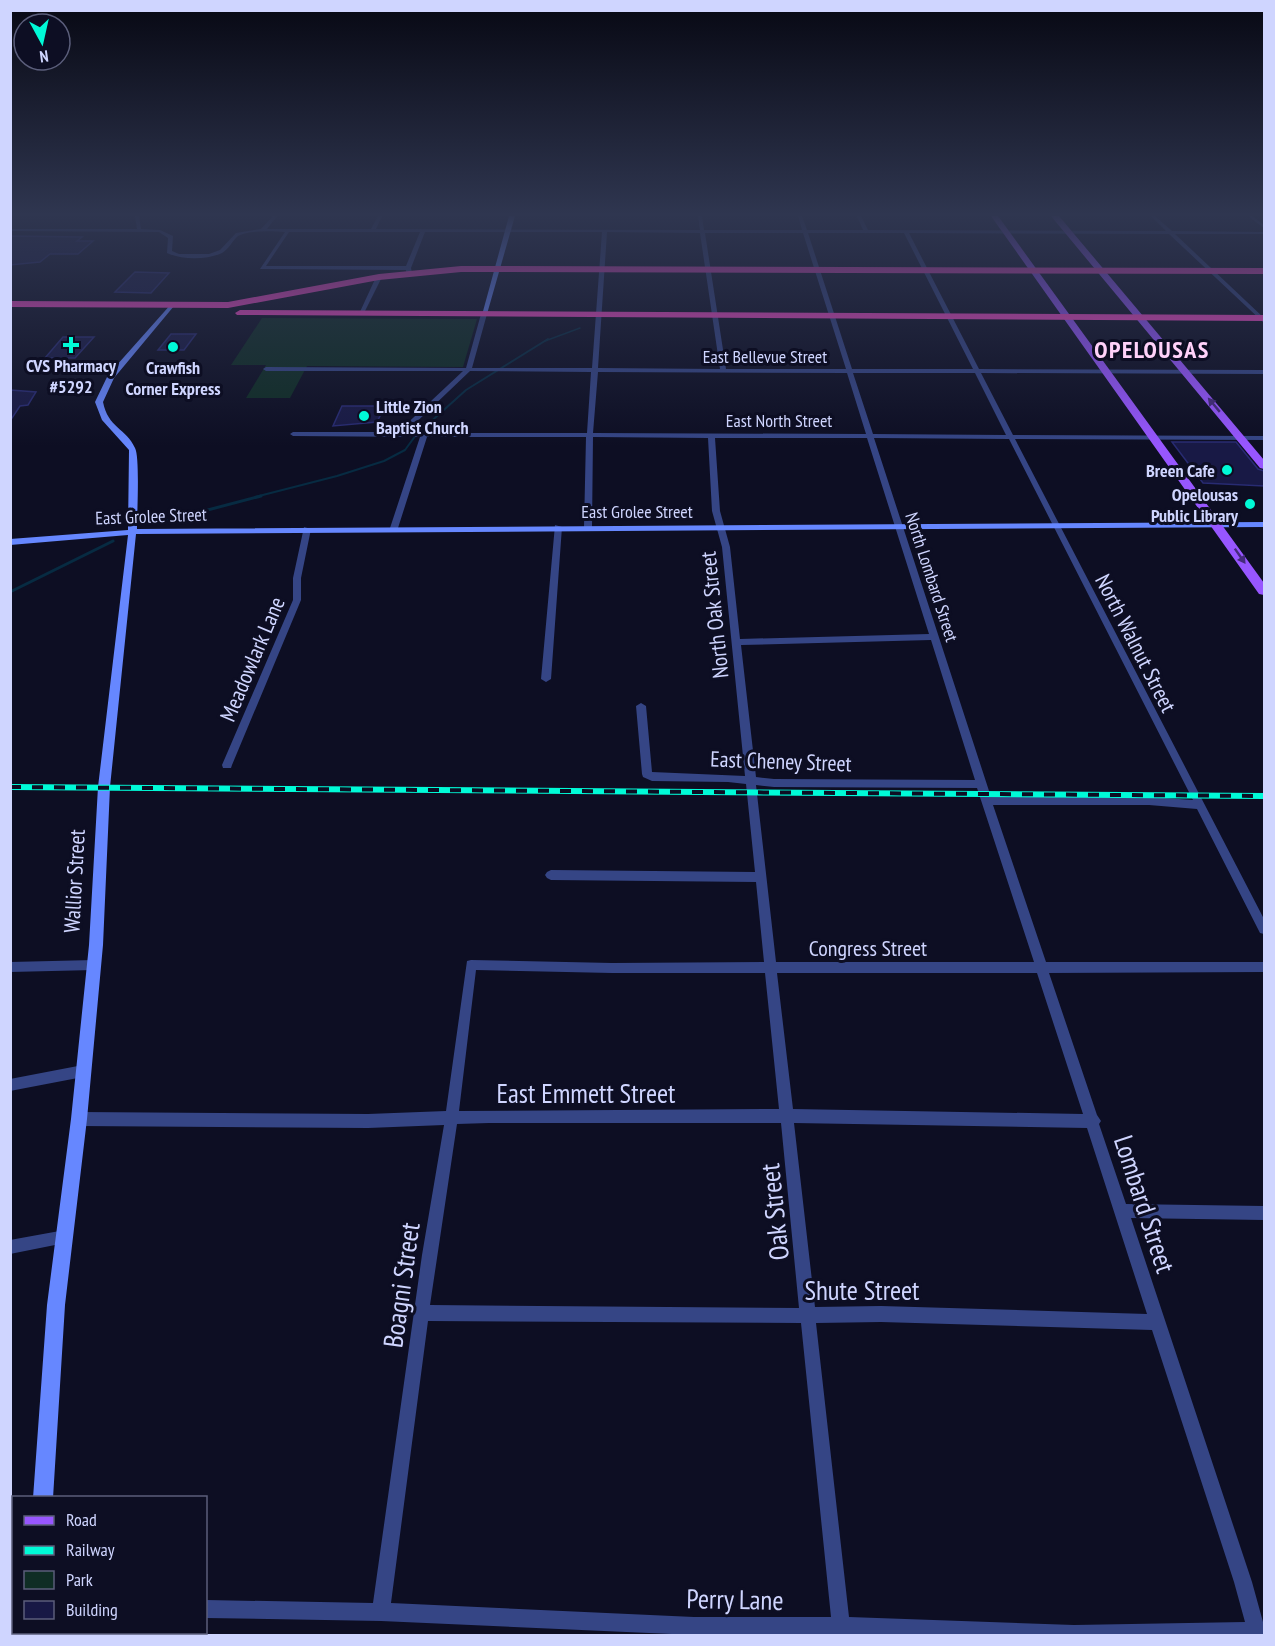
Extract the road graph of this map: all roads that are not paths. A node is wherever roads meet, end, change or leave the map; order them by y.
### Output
1 (301, 293) edge
2 (371, 293) edge
3 (490, 293) edge
4 (601, 293) edge
5 (713, 293) edge
6 (824, 293) edge
7 (937, 293) edge
8 (1051, 293) edge
9 (1119, 293) edge
10 (1235, 293) edge
11 (276, 298) junction
12 (10, 304) edge
13 (164, 308) junction
14 (10, 312) edge
15 (274, 313) junction
16 (361, 314) junction
17 (484, 314) junction
18 (599, 315) junction
19 (716, 315) junction
20 (832, 316) junction
21 (949, 316) junction
22 (1068, 317) junction
23 (1139, 317) junction
24 (1263, 319) edge
25 (266, 369) dead end
26 (468, 370) junction
27 (594, 370) junction
28 (723, 370) junction
29 (849, 371) junction
30 (977, 371) junction
31 (1108, 372) junction
32 (1187, 372) junction
33 (1264, 372) edge
34 (293, 434) dead end
35 (400, 434) junction
36 (423, 434) junction
37 (591, 434) junction
38 (711, 435) junction
39 (870, 435) junction
40 (1010, 436) junction
41 (1155, 437) junction
42 (1241, 438) junction
43 (1264, 438) edge
44 (1264, 466) edge
45 (1218, 525) junction
46 (1264, 525) edge
47 (899, 526) junction
48 (1056, 526) junction
49 (558, 527) junction
50 (588, 527) junction
51 (720, 527) junction
52 (394, 528) junction
53 (307, 529) junction
54 (131, 531) junction
55 (10, 542) edge
56 (1264, 591) edge
57 (934, 638) junction
58 (735, 642) junction
59 (546, 679) dead end
60 (641, 706) dead end
61 (227, 765) dead end
62 (751, 786) junction
63 (985, 793) junction
64 (1199, 805) junction
65 (551, 875) dead end
66 (761, 877) junction
67 (1264, 929) edge
68 (94, 965) junction
69 (471, 965) joint
70 (10, 967) edge
71 (771, 967) junction
72 (1043, 967) junction
73 (1264, 967) edge
74 (83, 1071) junction
75 (10, 1085) edge
76 (788, 1116) junction
77 (79, 1119) junction
78 (451, 1120) junction
79 (1094, 1121) junction
80 (1122, 1211) junction
81 (1264, 1213) edge
82 (65, 1237) junction
83 (10, 1246) edge
84 (422, 1313) junction
85 (809, 1316) junction
86 (1158, 1322) junction
87 (43, 1496) edge
88 (207, 1609) edge
89 (381, 1612) junction
90 (841, 1626) junction
91 (1260, 1630) edge

1 - 11 highway
2 - 16 street
3 - 17 street
4 - 18 street
5 - 19 street
6 - 20 street, North Lombard Street
7 - 21 street, North Walnut Street
8 - 22 main road
9 - 23 main road
10 - 24 street
11 - 13 highway
11 - 15 highway
12 - 13 highway
13 - 14 highway
13 - 15 highway
13 - 54 street, Wallior Street
15 - 16 highway
16 - 17 highway
17 - 18 highway
17 - 26 street
18 - 19 highway
18 - 27 street
19 - 20 highway
19 - 28 street
20 - 21 highway
20 - 29 street, North Lombard Street
21 - 22 highway
21 - 30 street, North Walnut Street
22 - 23 highway
22 - 31 main road
23 - 24 highway
23 - 32 main road
25 - 26 street, East Bellevue Street
26 - 27 street, East Bellevue Street
26 - 35 street
27 - 28 street, East Bellevue Street
27 - 37 street
28 - 29 street, East Bellevue Street
29 - 30 street, East Bellevue Street
29 - 39 street, North Lombard Street
30 - 31 street, East Bellevue Street
30 - 40 street, North Walnut Street
31 - 32 street, East Bellevue Street
31 - 41 main road
32 - 33 street, East Bellevue Street
42 -> 32 main road
34 - 35 street, East North Street
35 - 36 street, East North Street
36 - 37 street, East North Street
36 - 52 street
37 - 38 street, East North Street
37 - 50 street
38 - 39 street, East North Street
38 - 51 street, North Oak Street
39 - 40 street, East North Street
39 - 47 street, North Lombard Street
40 - 41 street, East North Street
40 - 48 street, North Walnut Street
41 - 42 street, East North Street
41 - 45 main road
42 - 43 street, East North Street
42 - 44 main road
45 - 46 street, East Grolee Street
45 - 48 street, East Grolee Street
45 -> 56 main road
47 - 48 street, East Grolee Street
47 - 51 street, East Grolee Street
47 - 57 street, North Lombard Street
48 - 64 street, North Walnut Street
49 - 50 street, East Grolee Street
49 - 52 street, East Grolee Street
49 - 59 street
50 - 51 street, East Grolee Street
51 - 58 street, North Oak Street
52 - 53 street, East Grolee Street
53 - 54 street, East Grolee Street
53 - 61 street, Meadowlark Lane
54 - 55 street, East Grolee Street
54 - 68 street, Wallior Street
57 - 58 street
57 - 63 street, North Lombard Street
58 - 62 street, North Oak Street
60 - 62 street, East Cheney Street
62 - 63 street, East Cheney Street
62 - 66 street, Oak Street
63 - 64 street, East Cheney Street
63 - 72 street, Lombard Street
64 - 67 street, North Walnut Street
65 - 66 street
66 - 71 street, Oak Street
68 - 70 street
68 - 74 street, Wallior Street
69 - 71 street, Congress Street
69 - 78 street, Boagni Street
71 - 72 street, Congress Street
71 - 76 street, Oak Street
72 - 73 street, Congress Street
72 - 79 street, Lombard Street
74 - 75 street
74 - 77 street, Wallior Street
76 - 78 street, East Emmett Street
76 - 79 street, East Emmett Street
76 - 85 street, Oak Street
77 - 78 street, East Emmett Street
77 - 82 street, Wallior Street
78 - 84 street, Boagni Street
79 - 80 street, Lombard Street
80 - 81 street
80 - 86 street, Lombard Street
82 - 83 street
82 - 87 street, Wallior Street
84 - 85 street, Shute Street
84 - 89 street, Boagni Street
85 - 86 street, Shute Street
85 - 90 street, Oak Street
86 - 91 street, Lombard Street
88 - 89 street, Perry Lane
89 - 90 street, Perry Lane
90 - 91 street, Perry Lane

